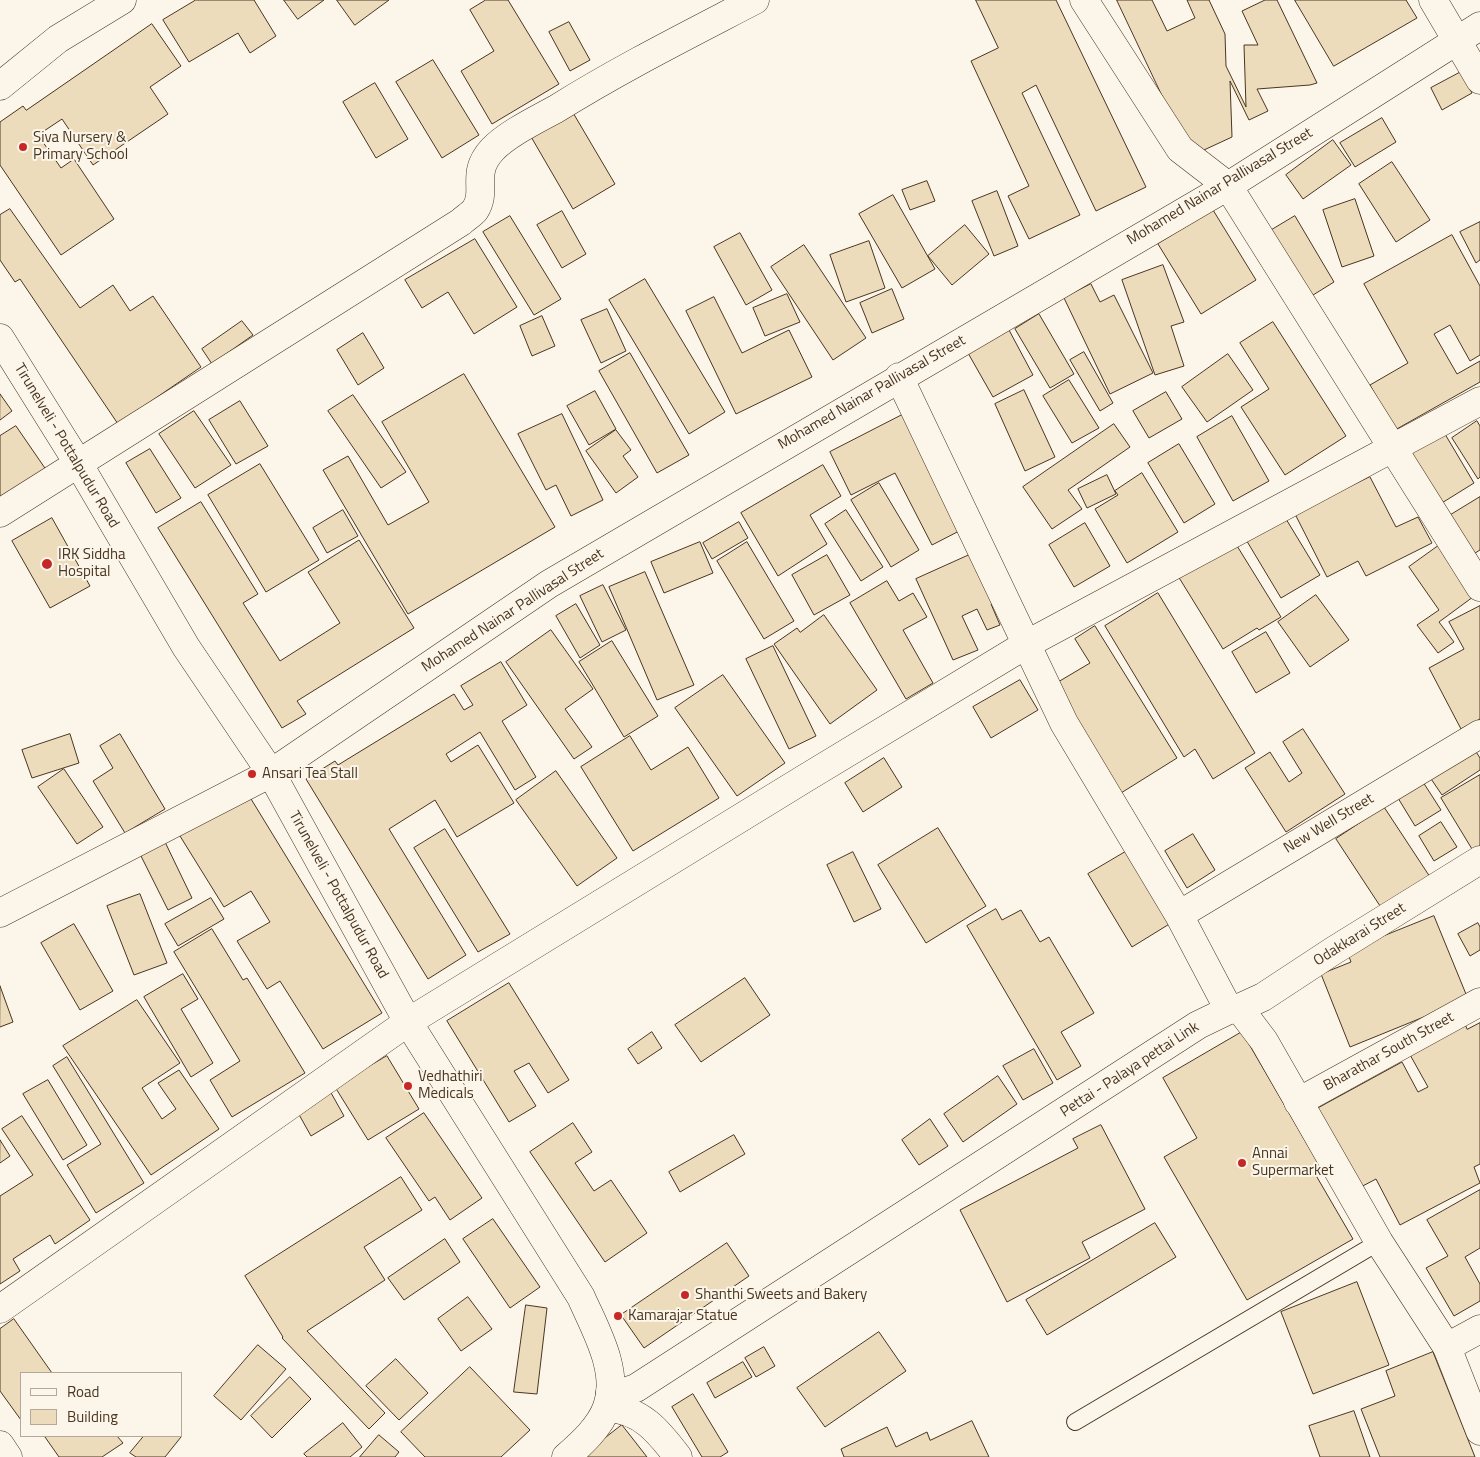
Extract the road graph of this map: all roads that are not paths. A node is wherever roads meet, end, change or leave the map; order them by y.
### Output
1 (122, 0) edge
2 (1084, 0) edge
3 (1434, 0) edge
4 (752, 1) edge
5 (1480, 26) edge
6 (1456, 40) junction
7 (1480, 80) edge
8 (0, 86) edge
9 (1228, 186) junction
10 (0, 338) edge
11 (899, 377) junction
12 (1480, 401) edge
13 (1393, 448) junction
14 (78, 463) junction
15 (0, 513) edge
16 (1476, 572) edge
17 (1027, 644) junction
18 (1480, 734) edge
19 (271, 773) junction
20 (1480, 860) edge
21 (0, 913) edge
22 (1179, 915) junction
23 (1480, 1002) edge
24 (1234, 1009) junction
25 (408, 1022) junction
26 (1298, 1102) junction
27 (1378, 1242) junction
28 (0, 1309) edge
29 (1480, 1329) edge
30 (1447, 1347) junction
31 (608, 1401) junction
32 (1074, 1422) dead end
33 (1480, 1431) edge
34 (0, 1445) edge
35 (8, 1457) edge
36 (566, 1457) edge
37 (678, 1457) edge

1 - 8 street
2 - 9 street
3 - 6 street
4 - 14 street
5 - 6 street, Mohamed Nainar Pallivasal Street
6 - 7 street
6 - 9 street, Mohamed Nainar Pallivasal Street
9 - 11 street, Mohamed Nainar Pallivasal Street
9 - 13 street
10 - 14 street, Tirunelveli - Pottalpudur Road
11 - 17 street
11 - 19 street, Mohamed Nainar Pallivasal Street
12 - 13 street
13 - 16 street
13 - 17 street
14 - 15 street
14 - 19 street, Tirunelveli - Pottalpudur Road
17 - 22 street
17 - 25 street
18 - 22 street, New Well Street
19 - 21 street, Mohamed Nainar Pallivasal Street
19 - 25 street, Tirunelveli - Pottalpudur Road
20 - 24 street, Odakkarai Street
22 - 24 street
23 - 26 street, Bharathar South Street
24 - 26 street
24 - 31 street, Pettai - Palaya pettai Link
25 - 28 street
25 - 31 street, Tirunelveli - Pottalpudur Road
26 - 27 street
27 - 30 street
27 - 32 lane
29 - 30 street
30 - 33 street
31 - 36 street
31 - 37 street
34 - 35 street

